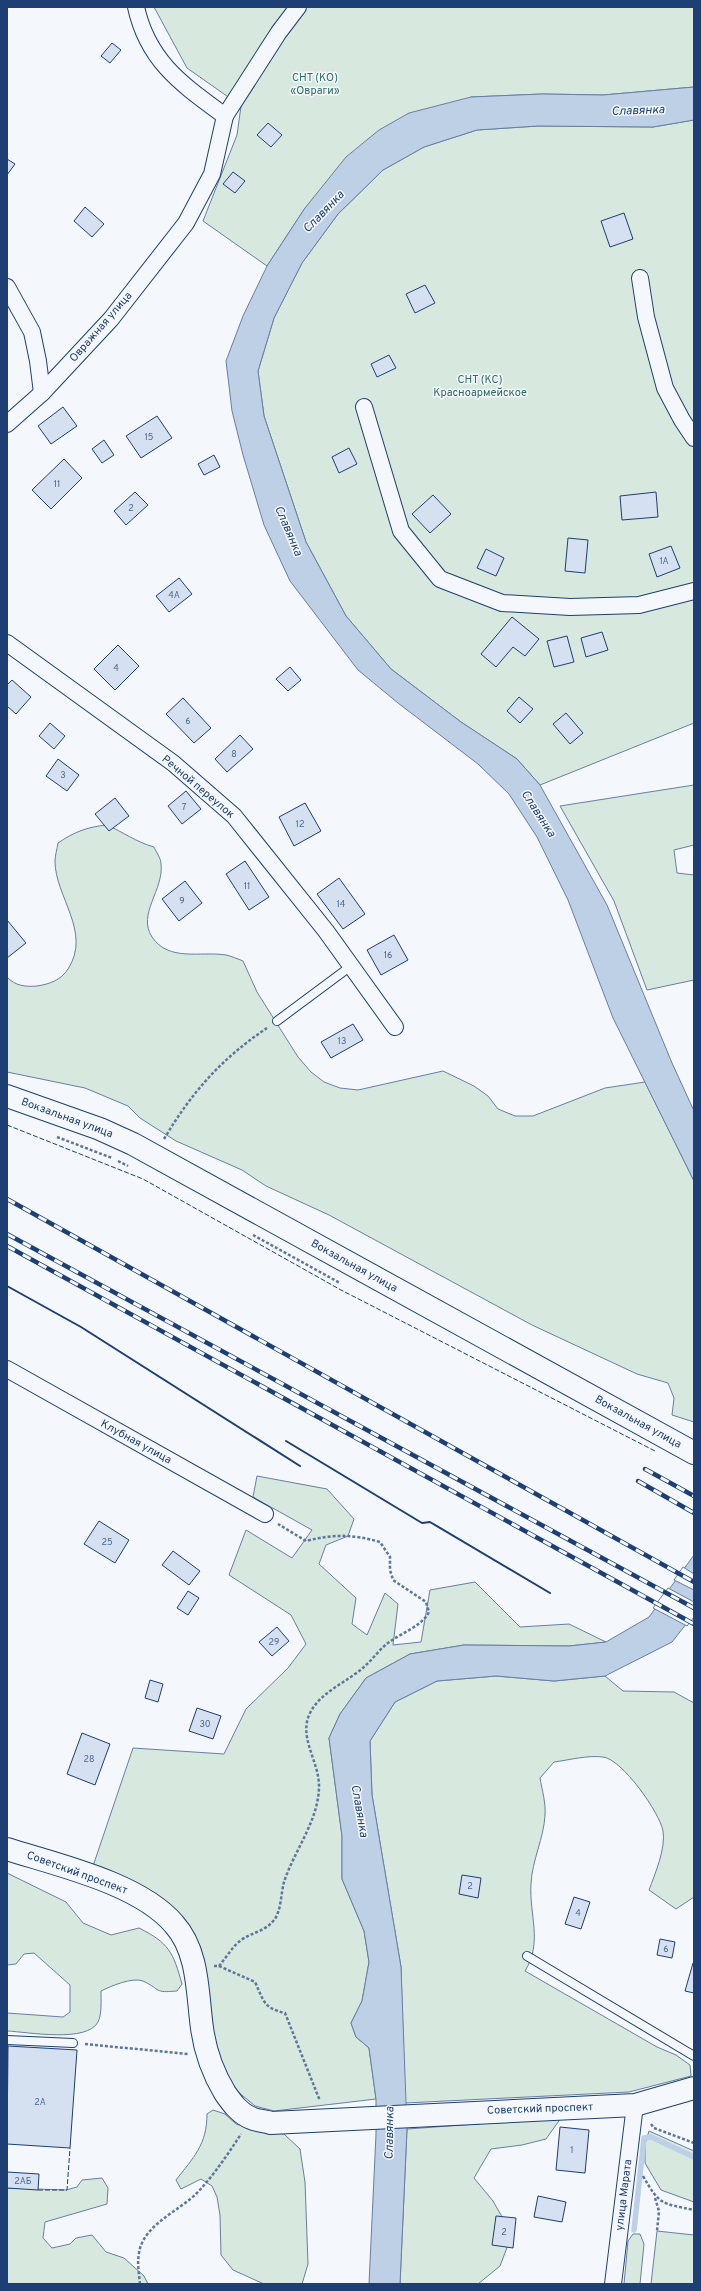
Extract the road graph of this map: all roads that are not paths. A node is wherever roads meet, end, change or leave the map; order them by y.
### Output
1 (136, 7) edge
2 (298, 7) edge
3 (226, 116) junction
4 (640, 278) dead end
5 (7, 287) edge
6 (42, 393) junction
7 (364, 407) dead end
8 (7, 424) edge
9 (694, 438) edge
10 (694, 591) edge
11 (7, 643) edge
12 (351, 966) junction
13 (277, 1021) road end
14 (395, 1027) dead end
15 (7, 1096) edge
16 (7, 1369) edge
17 (694, 1453) edge
18 (265, 1514) road end
19 (7, 1849) edge
20 (526, 1956) dead end
21 (7, 2040) edge
22 (73, 2043) road end
23 (694, 2056) edge
24 (694, 2088) edge
25 (635, 2105) junction
26 (613, 2284) edge

1 - 3 street
2 - 3 street, Овражная улица
3 - 6 street, Овражная улица
4 - 9 street
5 - 6 street
6 - 8 street, Овражная улица
7 - 10 street
11 - 12 street, Речной переулок
12 - 13 lane
12 - 14 street, Речной переулок
15 - 17 street, Вокзальная улица
16 - 18 street, Клубная улица
19 - 25 street, Советский проспект
20 - 23 lane
21 - 22 lane
24 - 25 street, Советский проспект
25 - 26 street, улица Марата

